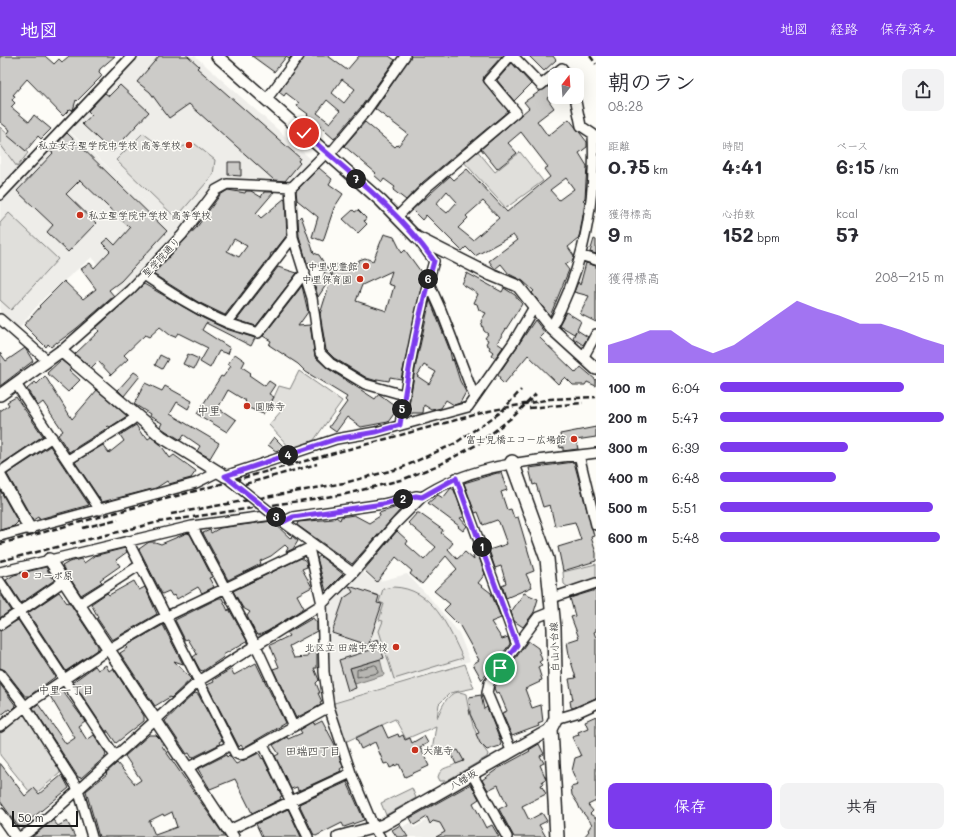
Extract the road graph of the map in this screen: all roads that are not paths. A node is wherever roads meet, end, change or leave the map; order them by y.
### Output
1 (132, 56) edge
2 (217, 56) edge
3 (300, 56) edge
4 (405, 56) edge
5 (510, 56) edge
6 (513, 56) edge
7 (548, 79) edge
8 (266, 100) junction
9 (576, 104) edge
10 (328, 154) junction
11 (290, 187) junction
12 (0, 195) edge
13 (397, 217) junction
14 (293, 237) junction
15 (416, 237) junction
16 (438, 247) junction
17 (583, 256) junction
18 (596, 260) edge
19 (434, 261) junction
20 (305, 272) junction
21 (144, 275) junction
22 (428, 281) junction
23 (534, 307) junction
24 (0, 319) edge
25 (227, 322) junction
26 (551, 328) junction
27 (596, 334) edge
28 (61, 351) junction
29 (583, 358) junction
30 (48, 361) junction
31 (596, 369) edge
32 (16, 384) junction
33 (0, 395) edge
34 (404, 395) junction
35 (474, 396) junction
36 (136, 415) junction
37 (400, 425) junction
38 (52, 437) junction
39 (596, 452) edge
40 (579, 455) junction
41 (68, 460) junction
42 (512, 462) junction
43 (0, 472) edge
44 (222, 474) junction
45 (0, 476) edge
46 (456, 478) junction
47 (422, 497) junction
48 (100, 510) junction
49 (271, 513) junction
50 (283, 522) junction
51 (596, 525) edge
52 (192, 526) junction
53 (30, 529) junction
54 (0, 536) edge
55 (128, 541) junction
56 (311, 546) junction
57 (49, 559) junction
58 (140, 565) junction
59 (0, 572) edge
60 (353, 573) junction
61 (64, 581) junction
62 (0, 582) edge
63 (596, 583) edge
64 (226, 588) junction
65 (552, 598) junction
66 (78, 604) junction
67 (322, 604) junction
68 (553, 611) junction
69 (20, 612) junction
70 (166, 615) junction
71 (0, 625) edge
72 (517, 645) junction
73 (256, 646) junction
74 (109, 649) junction
75 (0, 674) edge
76 (65, 679) junction
77 (199, 681) junction
78 (596, 704) edge
79 (25, 706) junction
80 (329, 707) junction
81 (155, 720) junction
82 (554, 724) junction
83 (293, 726) junction
84 (0, 727) edge
85 (263, 744) junction
86 (231, 745) junction
87 (511, 750) junction
88 (115, 756) junction
89 (187, 768) junction
90 (351, 773) junction
91 (472, 774) junction
92 (78, 789) junction
93 (290, 801) junction
94 (0, 814) edge
95 (377, 832) edge
96 (231, 834) edge
97 (18, 837) edge
98 (92, 837) edge
99 (308, 837) edge
100 (338, 837) edge
101 (507, 837) edge
102 (556, 837) edge

1 - 12 street
2 - 8 street
3 - 8 street
4 - 10 street
5 - 13 street
6 - 7 street
8 - 10 street
9 - 17 street
10 - 11 street
10 - 13 street
11 - 14 street
11 - 21 street, 聖学院通り
13 - 15 street
14 - 20 street
14 - 25 street
15 - 16 street
15 - 19 street
16 - 19 street
16 - 23 street
17 - 18 street
17 - 26 street
19 - 22 street
20 - 25 street
20 - 34 street
21 - 25 street
21 - 28 street, 聖学院通り
22 - 34 street
22 - 35 street
23 - 26 street
23 - 35 street
24 - 30 street
26 - 29 street
27 - 29 street
28 - 30 street, 聖学院通り
28 - 36 street
29 - 31 street
30 - 32 street, 聖学院通り
32 - 33 street, 聖学院通り
32 - 38 street
34 - 37 street
35 - 37 street
36 - 41 street
36 - 44 street
37 - 44 street
38 - 41 street
38 - 43 street
39 - 40 street
40 - 42 street
40 - 51 street
41 - 48 street
42 - 46 street
42 - 65 main road, 白山小台線
44 - 48 street
44 - 49 street, bridge
45 - 53 street
46 - 47 street
46 - 72 street
47 - 50 street
47 - 60 street
48 - 53 street
49 - 50 street
49 - 52 street
50 - 56 street
52 - 55 street
52 - 64 street
53 - 54 street
55 - 57 street
55 - 58 street
56 - 60 street
56 - 64 street
56 - 67 street
57 - 59 street
57 - 61 street
58 - 66 street
58 - 70 street
60 - 67 street
61 - 66 street
61 - 69 street
62 - 69 street
63 - 65 street
64 - 70 street
64 - 73 street
65 - 68 main road, 白山小台線
66 - 74 street
67 - 73 street
67 - 80 street
68 - 72 street
68 - 82 main road, 白山小台線
69 - 71 street
69 - 76 street
70 - 74 street
70 - 77 street
72 - 87 street
73 - 77 street
73 - 83 street
74 - 76 street
74 - 81 street
75 - 79 street
76 - 79 street
76 - 88 street
77 - 81 street
77 - 86 street
78 - 82 street
79 - 84 street
79 - 92 street
80 - 83 street
80 - 90 street
81 - 88 street
81 - 89 street
82 - 87 street, 八幡坂
82 - 102 main road, 白山小台線
83 - 85 street
85 - 86 street
85 - 93 street
86 - 89 street
87 - 91 street, 八幡坂
88 - 92 street
89 - 96 street
90 - 93 street
90 - 95 street
91 - 95 street, 八幡坂
91 - 101 street
92 - 97 street
92 - 98 street
93 - 96 street
93 - 99 street
94 - 97 street
95 - 100 street, 八幡坂

